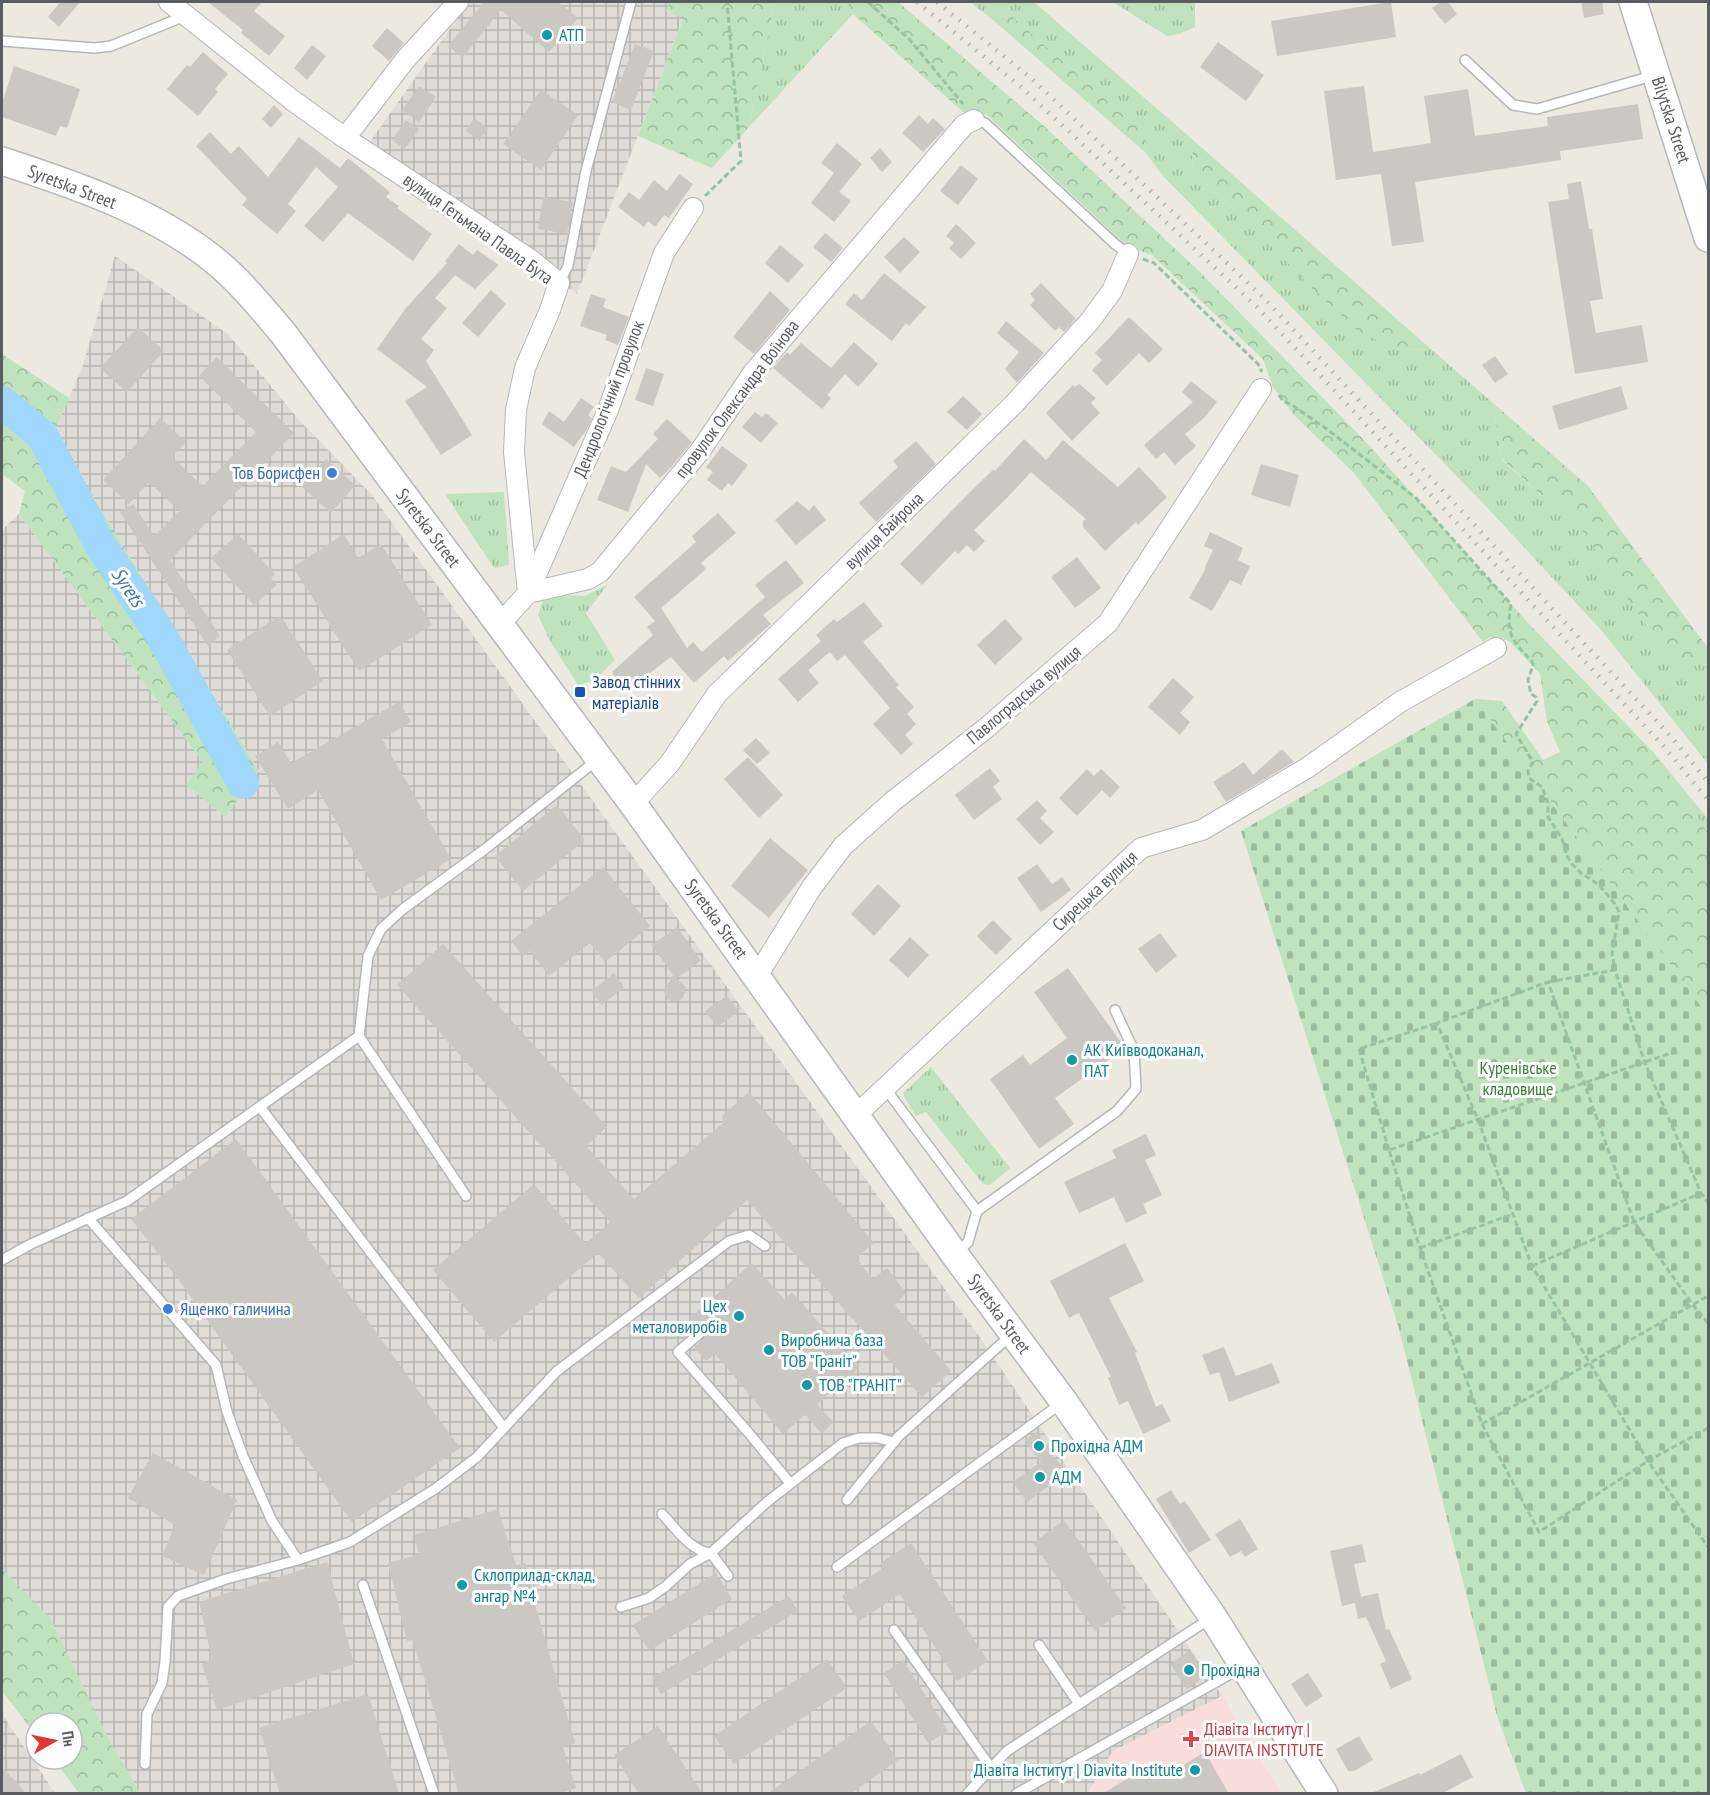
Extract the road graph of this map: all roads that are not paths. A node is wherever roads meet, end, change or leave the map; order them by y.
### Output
1 (169, 2) edge
2 (458, 2) edge
3 (631, 2) edge
4 (1633, 2) edge
5 (186, 16) junction
6 (2, 41) edge
7 (1464, 60) dead end
8 (1657, 75) junction
9 (974, 120) joint
10 (345, 138) junction
11 (2, 161) edge
12 (1704, 203) edge
13 (693, 208) road end
14 (1708, 238) edge
15 (1128, 254) joint
16 (559, 283) junction
17 (1269, 391) road end
18 (528, 593) junction
19 (500, 624) junction
20 (1496, 648) dead end
21 (599, 759) junction
22 (633, 804) junction
23 (757, 976) junction
24 (1115, 1010) dead end
25 (359, 1036) junction
26 (885, 1088) junction
27 (260, 1107) junction
28 (855, 1116) junction
29 (466, 1196) dead end
30 (977, 1211) junction
31 (88, 1218) junction
32 (765, 1246) dead end
33 (955, 1255) junction
34 (2, 1260) edge
35 (708, 1326) dead end
36 (1013, 1334) junction
37 (1064, 1402) junction
38 (504, 1428) junction
39 (894, 1442) junction
40 (790, 1483) junction
41 (847, 1500) dead end
42 (662, 1514) dead end
43 (711, 1553) junction
44 (298, 1560) junction
45 (837, 1567) dead end
46 (728, 1576) dead end
47 (363, 1585) dead end
48 (621, 1608) dead end
49 (1213, 1617) junction
50 (894, 1630) dead end
51 (1039, 1645) dead end
52 (1243, 1666) junction
53 (1079, 1704) junction
54 (145, 1764) dead end
55 (991, 1768) junction
56 (434, 1794) edge
57 (967, 1794) edge
58 (1016, 1794) edge
59 (1324, 1794) edge

1 - 5 street, вулиця Гетьмана Павла Бута
2 - 10 street
3 - 16 lane
4 - 8 main road, Bilytska Street
5 - 6 lane
5 - 10 street, вулиця Гетьмана Павла Бута
7 - 8 lane
8 - 12 main road, Bilytska Street
9 - 15 lane
9 - 18 street, провулок Олександра Воїнова
10 - 16 street, вулиця Гетьмана Павла Бута
11 - 19 main road, Syretska Street
12 - 14 main road, Bilytska Street
13 - 18 street, Дендрологічний провулок
15 - 22 street, вулиця Байрона
16 - 18 street, вулиця Гетьмана Павла Бута
17 - 23 street, Павлоградська вулиця
18 - 19 street
19 - 21 main road, Syretska Street
20 - 26 street, Сирецька вулиця
21 - 22 main road, Syretska Street
21 - 25 lane
22 - 23 main road, Syretska Street
23 - 28 main road, Syretska Street
24 - 30 lane
25 - 27 lane
25 - 29 lane
26 - 28 street, Сирецька вулиця
26 - 30 lane
27 - 31 lane
27 - 38 lane
28 - 33 main road, Syretska Street
30 - 33 lane
31 - 34 lane
31 - 44 lane
32 - 38 lane
33 - 36 main road, Syretska Street
35 - 40 lane
36 - 37 main road, Syretska Street
36 - 39 lane
37 - 45 lane
37 - 49 main road, Syretska Street
38 - 44 lane
39 - 40 lane
39 - 41 lane
40 - 43 lane
42 - 43 lane
43 - 46 lane
43 - 48 lane
44 - 54 lane
47 - 56 lane
49 - 52 main road, Syretska Street
49 - 53 lane
50 - 55 lane
51 - 53 lane
52 - 58 lane
52 - 59 main road, Syretska Street
53 - 55 lane
55 - 57 lane

